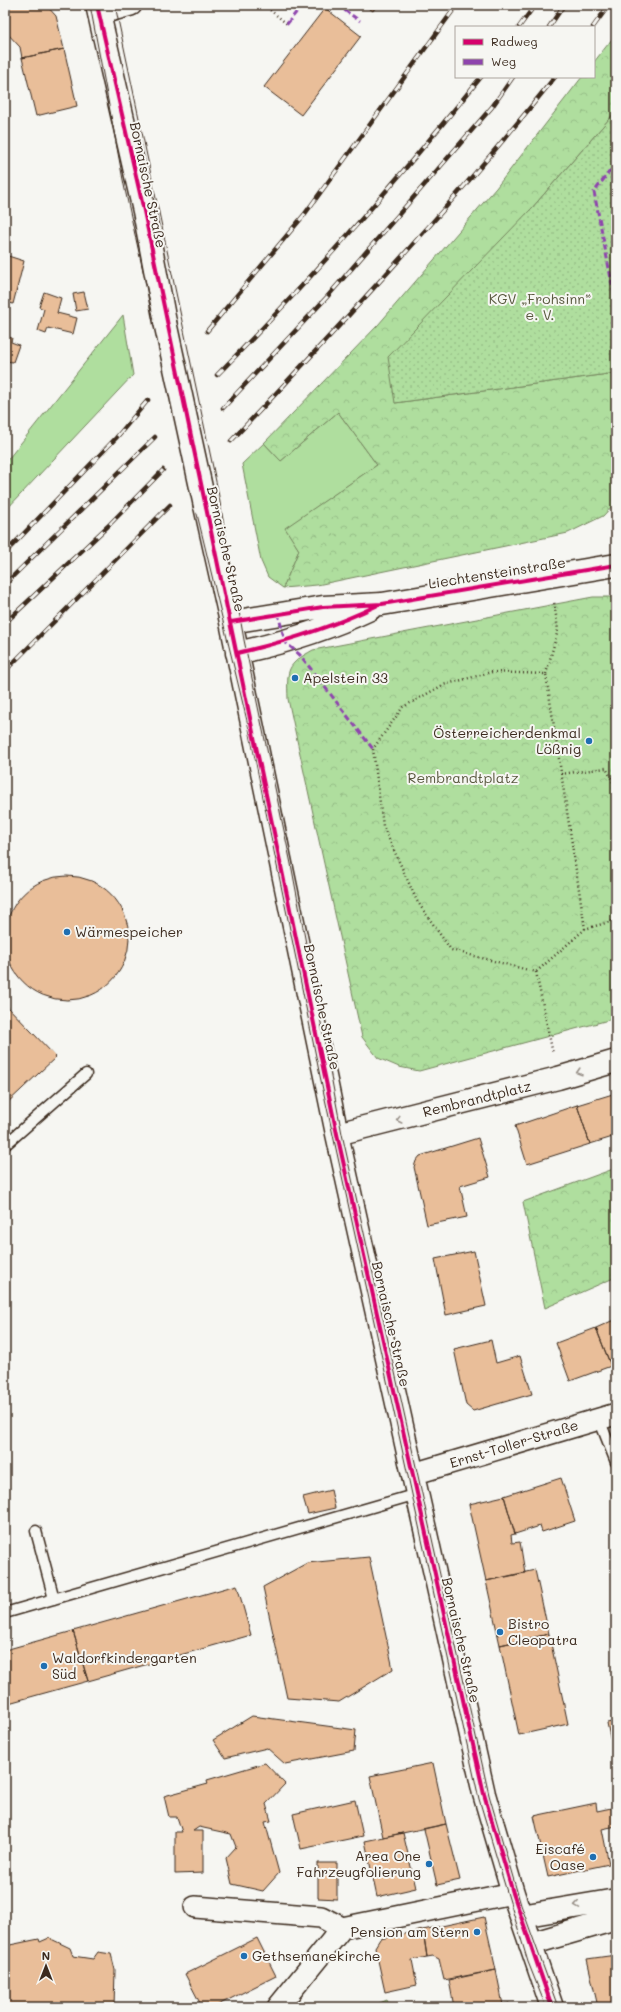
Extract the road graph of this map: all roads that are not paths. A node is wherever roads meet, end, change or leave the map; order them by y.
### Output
1 (131, 5) edge
2 (98, 9) edge
3 (616, 565) edge
4 (382, 604) junction
5 (231, 622) junction
6 (237, 653) junction
7 (616, 1061) edge
8 (86, 1074) dead end
9 (337, 1134) junction
10 (5, 1145) edge
11 (608, 1416) edge
12 (616, 1462) edge
13 (415, 1484) junction
14 (36, 1531) dead end
15 (54, 1599) junction
16 (5, 1613) edge
17 (513, 1894) junction
18 (616, 1900) edge
19 (195, 1907) dead end
20 (521, 1916) junction
21 (616, 1919) edge
22 (342, 1928) junction
23 (530, 1944) junction
24 (278, 2007) edge
25 (552, 2007) edge

1 - 2 street, Bornaische Straße
2 - 5 main road, Bornaische Straße, bridge
3 - 4 main road, Liechtensteinstraße
4 - 5 main road, Liechtensteinstraße
4 - 6 main road, Liechtensteinstraße
5 - 6 main road, Bornaische Straße
6 - 9 main road, Bornaische Straße
7 -> 9 main road, Rembrandtplatz
8 - 10 lane
9 - 13 main road, Bornaische Straße
11 - 12 lane
11 - 13 street, Ernst-Toller-Straße
13 - 15 lane
13 - 17 main road, Bornaische Straße
14 - 15 lane
15 - 16 lane
17 - 20 main road, Bornaische Straße
17 - 22 street
18 -> 20 main road
19 - 22 street
20 - 23 main road, Bornaische Straße
21 - 23 main road
22 - 24 street
23 - 25 main road, Bornaische Straße

